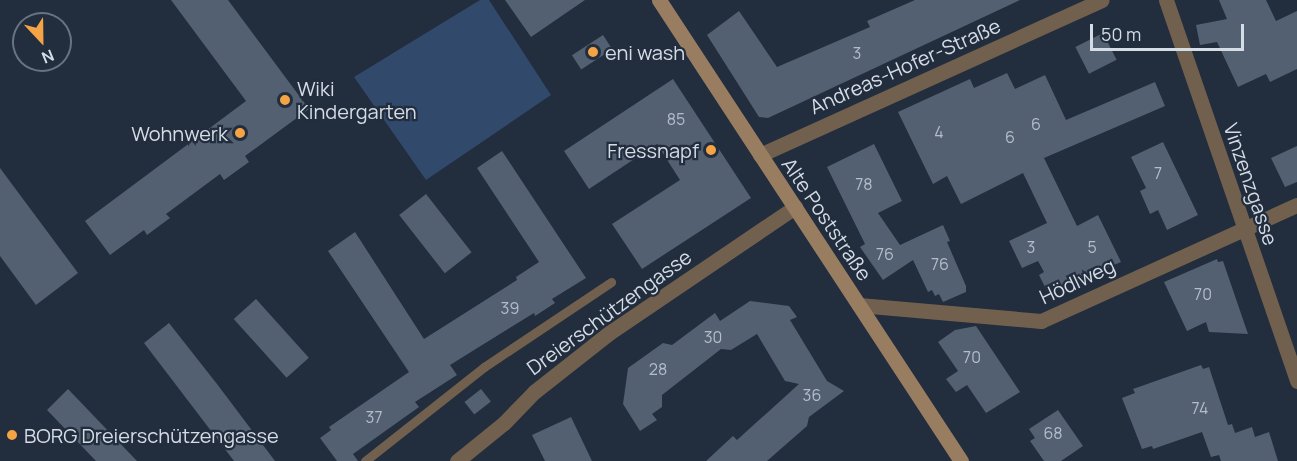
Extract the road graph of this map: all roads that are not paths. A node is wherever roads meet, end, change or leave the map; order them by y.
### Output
1 (659, 0) edge
2 (1101, 0) edge
3 (1166, 0) edge
4 (760, 155) junction
5 (1297, 204) edge
6 (795, 207) junction
7 (1244, 228) junction
8 (611, 282) dead end
9 (859, 305) junction
10 (1293, 358) edge
11 (1297, 381) edge
12 (365, 461) edge
13 (457, 461) edge
14 (961, 461) edge

1 - 4 main road, Alte Poststraße
2 - 4 street, Andreas-Hofer-Straße
3 - 7 street, Vinzenzgasse
4 - 6 main road, Alte Poststraße
5 - 7 street, Hödlweg
6 - 9 main road, Alte Poststraße
6 - 13 street, Dreierschützengasse
7 - 9 street, Hödlweg
7 - 10 street, Vinzenzgasse
8 - 12 lane
9 - 14 main road, Alte Poststraße
10 - 11 street, Vinzenzgasse

